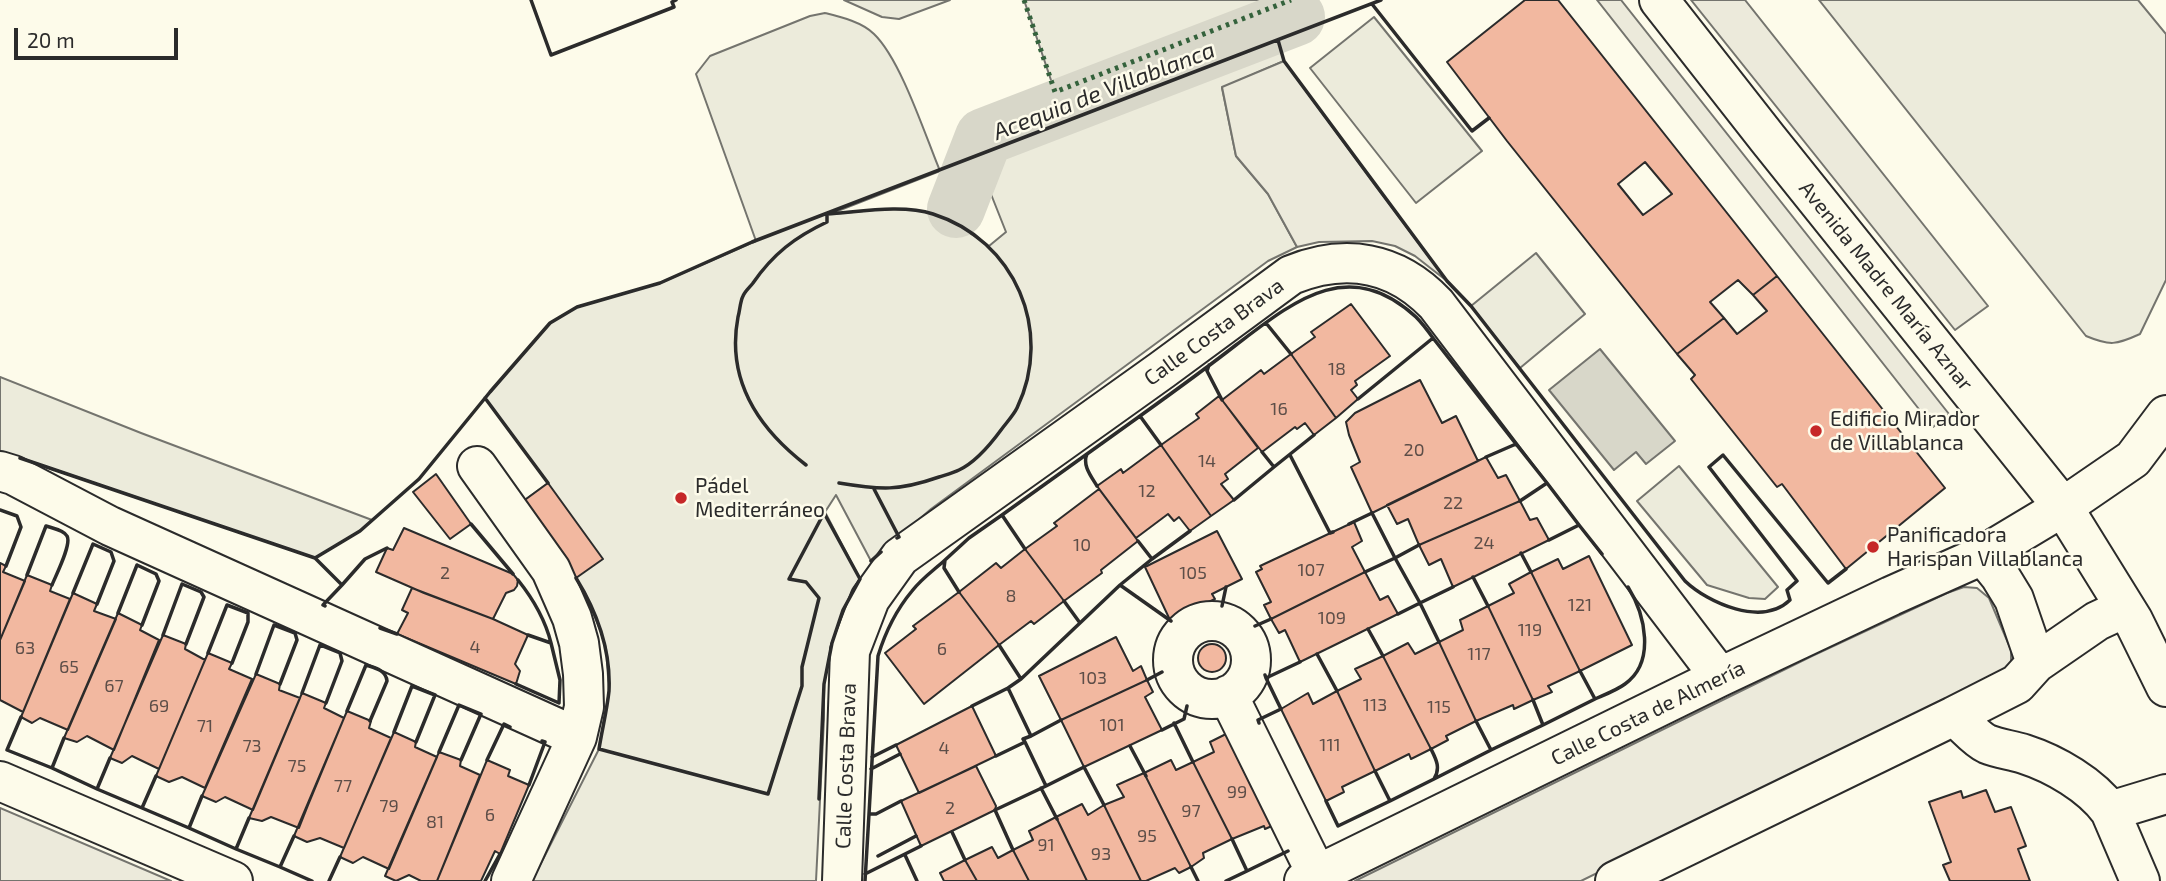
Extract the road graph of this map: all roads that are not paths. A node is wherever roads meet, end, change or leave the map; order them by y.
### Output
1 (1659, 0) edge
2 (2166, 415) edge
3 (477, 466) dead end
4 (0, 471) edge
5 (2063, 507) junction
6 (1983, 555) junction
7 (2125, 608) junction
8 (2036, 663) junction
9 (1720, 677) junction
10 (2166, 687) edge
11 (1228, 695) dead end
12 (1954, 716) junction
13 (577, 737) junction
14 (0, 781) edge
15 (2166, 794) edge
16 (2110, 811) junction
17 (1310, 878) edge
18 (233, 881) edge
19 (511, 881) edge
20 (842, 881) edge
21 (1615, 881) edge
22 (2140, 881) edge

1 - 5 street, Avenida Madre María Aznar
2 - 5 street, Calle Costa de Almería
3 - 13 street
4 - 13 street
5 - 6 street, Calle Costa de Almería
5 - 7 street, Avenida Madre María Aznar
6 - 8 street
6 - 9 street, Calle Costa de Almería
7 - 8 street
7 - 10 street, Avenida Madre María Aznar
8 - 12 street
9 - 17 street, Calle Costa de Almería
9 - 20 street, Calle Costa Brava
11 - 17 street, Calle Costa de Almería
12 - 16 street
12 - 21 street
13 - 19 street
14 - 18 street
15 - 16 street
16 - 22 street

